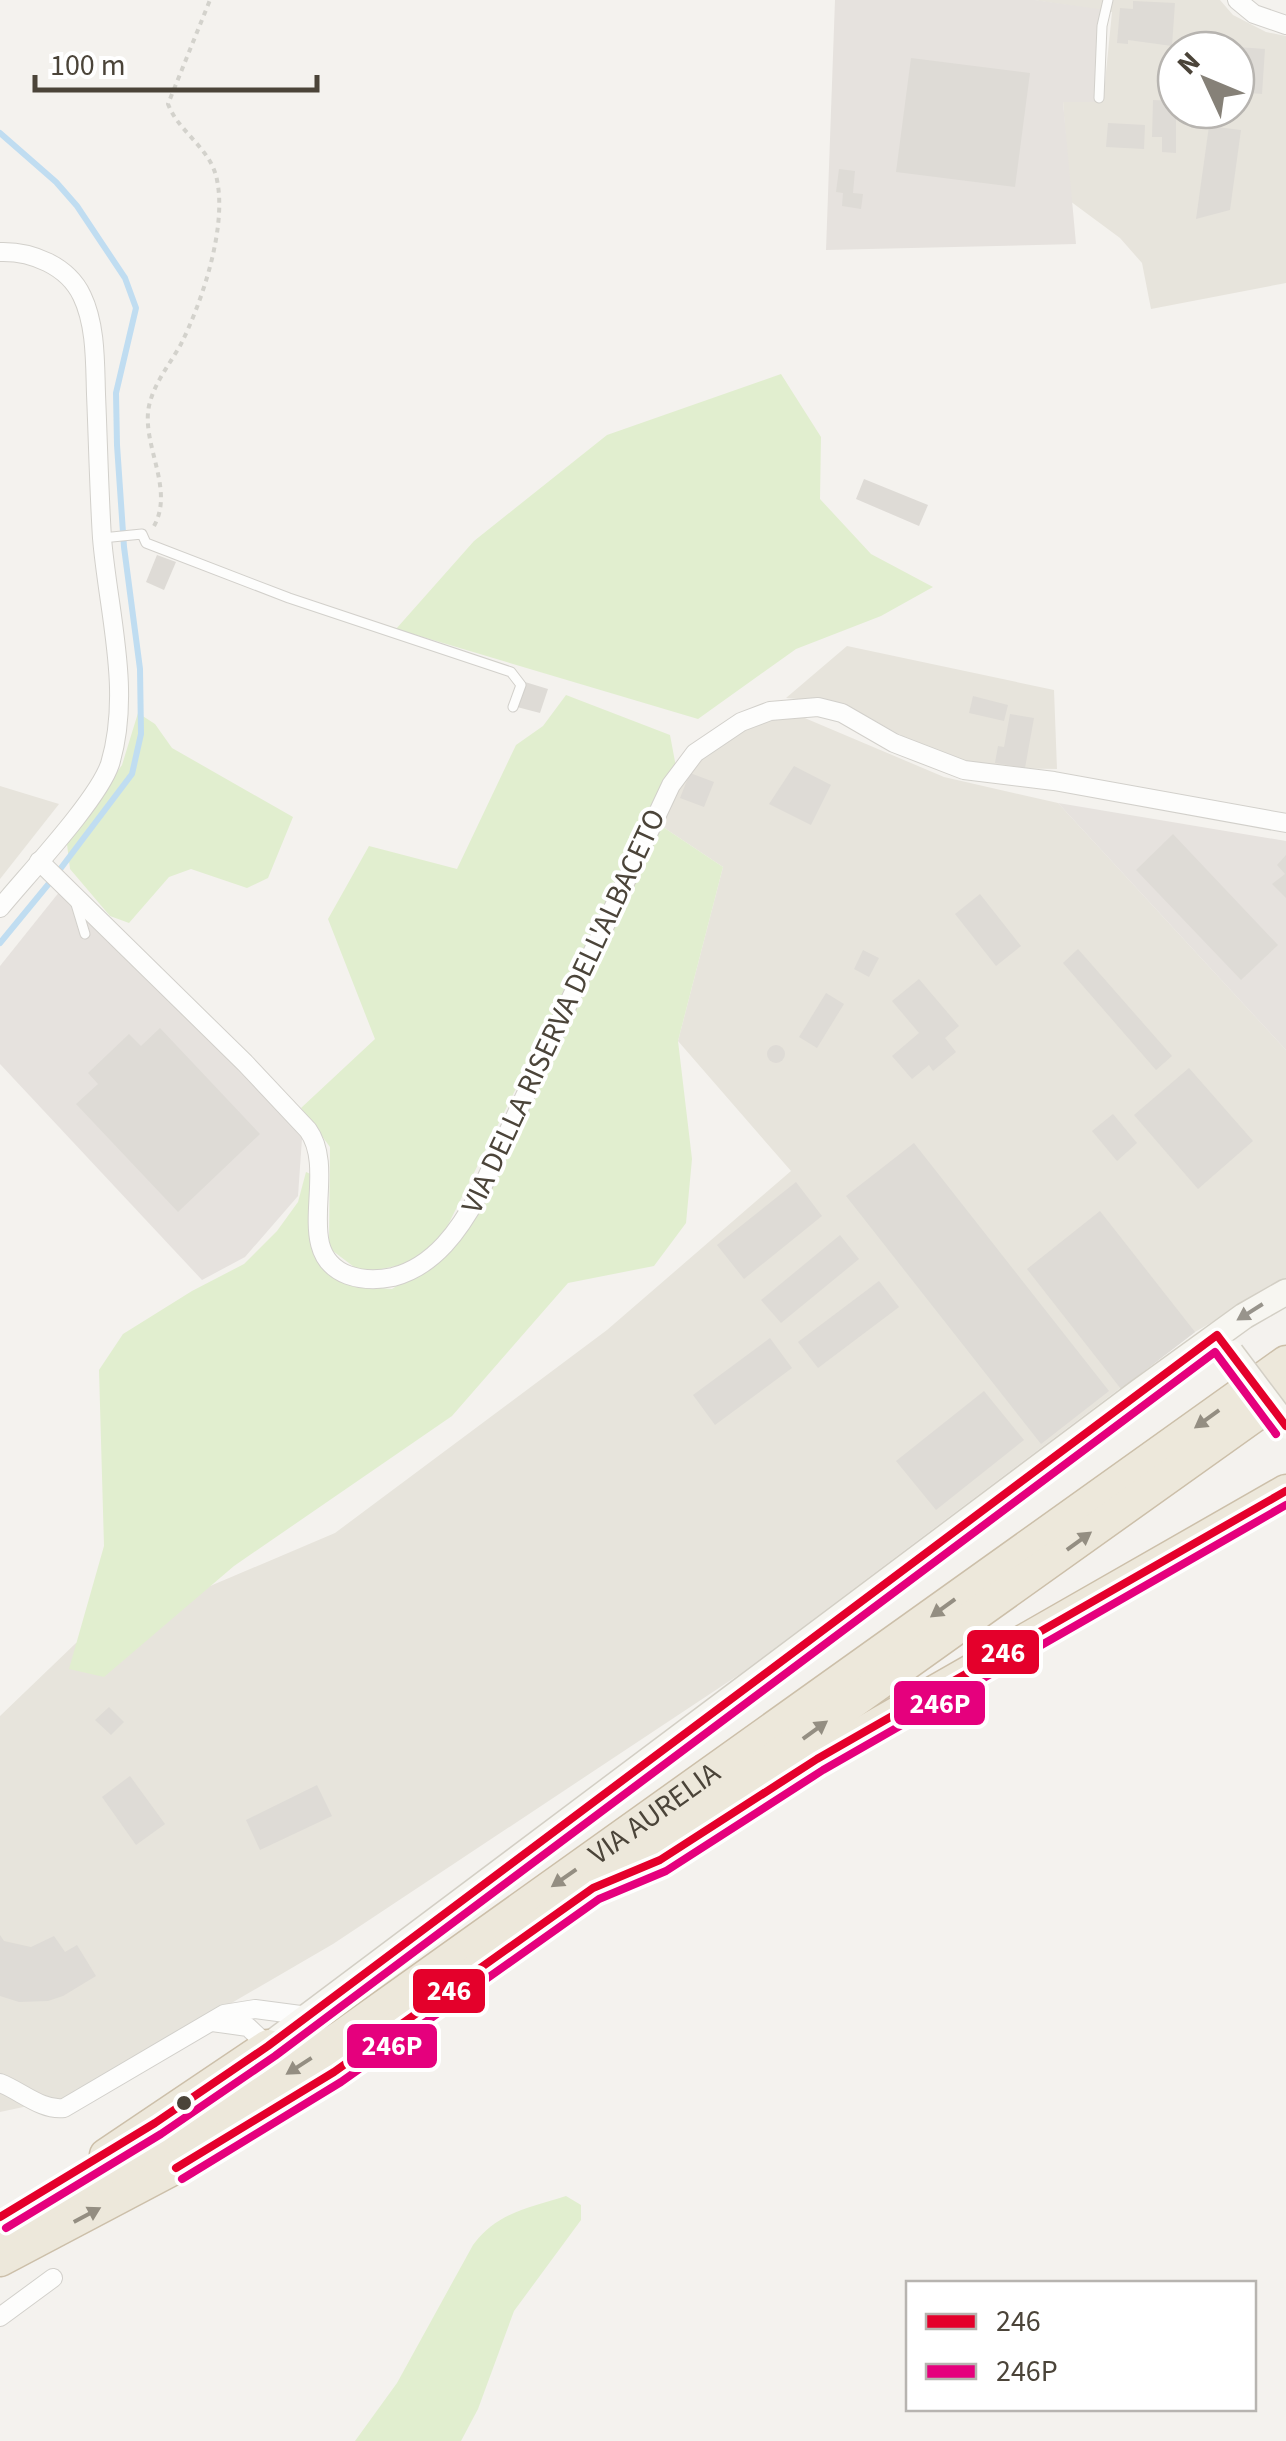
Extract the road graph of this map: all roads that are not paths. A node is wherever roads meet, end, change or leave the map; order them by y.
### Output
1 (1108, 0) edge
2 (1237, 0) edge
3 (1286, 25) edge
4 (1099, 98) dead end
5 (0, 252) edge
6 (108, 538) junction
7 (513, 707) dead end
8 (1286, 823) edge
9 (43, 866) junction
10 (68, 890) junction
11 (0, 908) edge
12 (85, 934) dead end
13 (1286, 1292) edge
14 (1224, 1344) junction
15 (1286, 1362) edge
16 (1286, 1393) edge
17 (1286, 1426) edge
18 (1286, 1490) edge
19 (593, 1888) junction
20 (308, 2016) junction
21 (212, 2022) junction
22 (268, 2046) junction
23 (0, 2083) edge
24 (0, 2217) edge
25 (0, 2232) edge
26 (0, 2260) edge
27 (53, 2278) dead end
28 (0, 2317) edge

1 - 4 lane
2 - 3 street
5 - 6 street
6 - 7 lane
6 - 9 street
8 - 10 street, VIA DELLA RISERVA DELL'ALBACETO
9 - 10 street, VIA DELLA RISERVA DELL'ALBACETO
9 - 11 street
10 - 12 lane
13 -> 14 street, VIA AURELIA
14 - 17 street, bridge
14 - 20 street, VIA AURELIA
15 -> 25 highway, VIA AURELIA
19 -> 16 highway, VIA AURELIA
18 - 19 highway
26 -> 19 highway, VIA AURELIA
20 - 21 street
20 - 22 street, VIA AURELIA
21 - 22 street
21 - 23 street
22 - 24 highway
27 - 28 street

